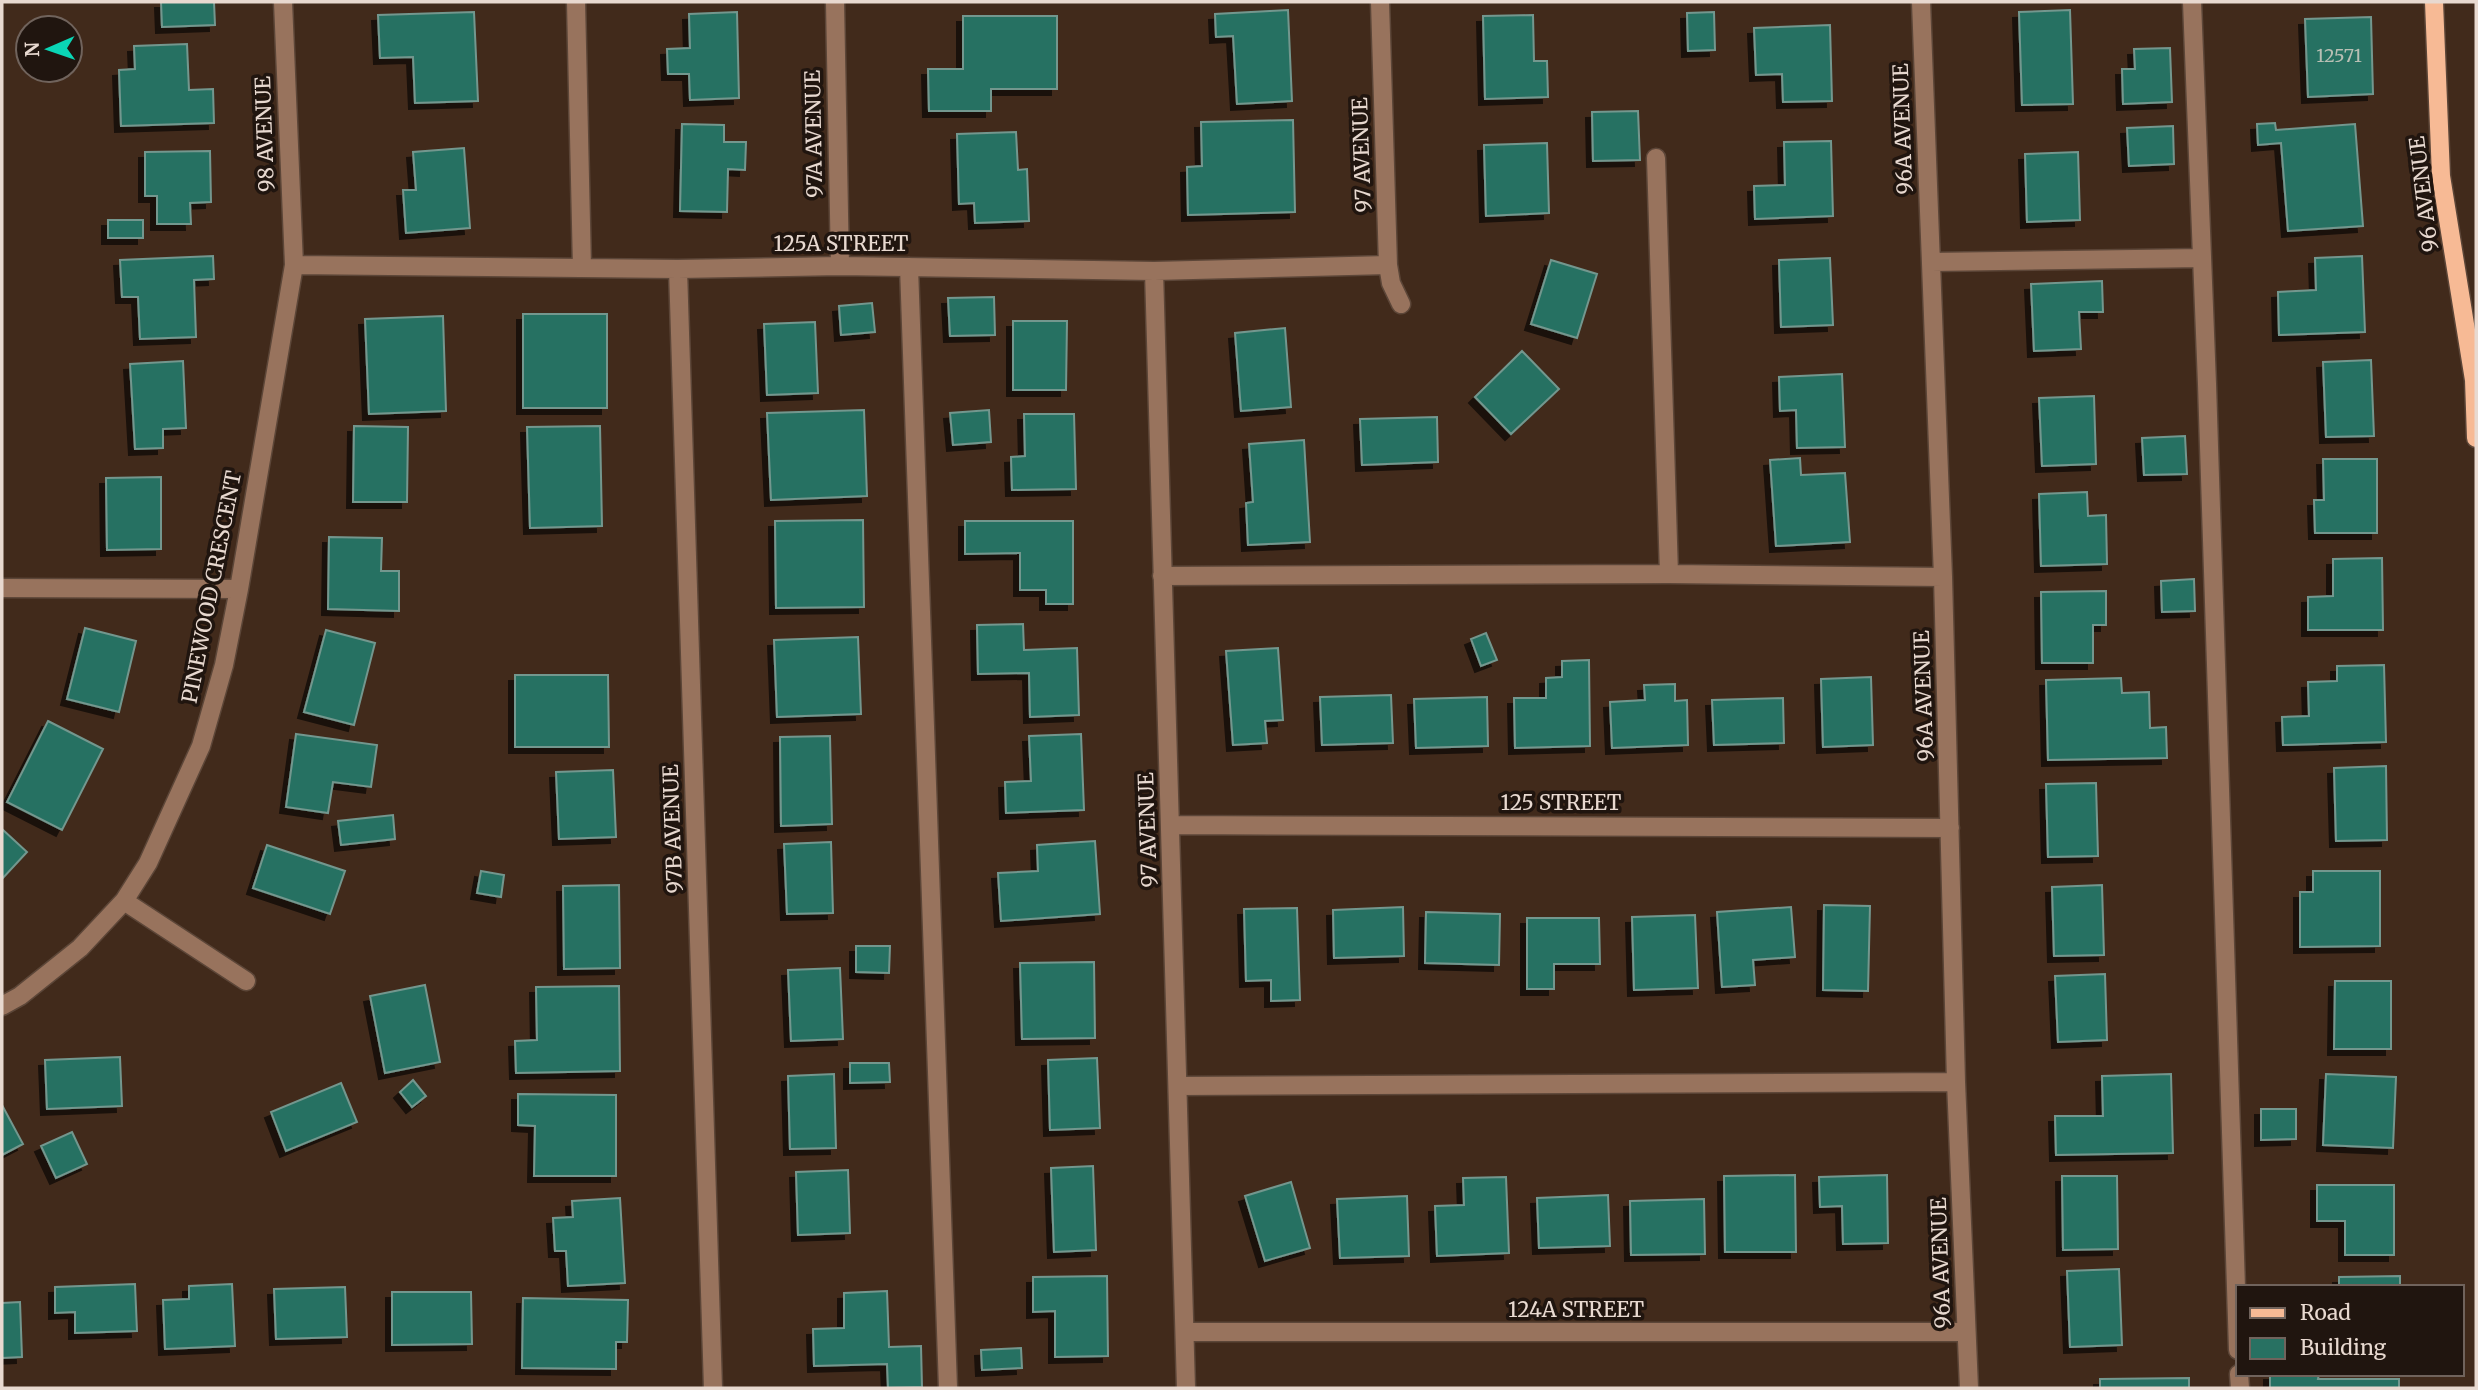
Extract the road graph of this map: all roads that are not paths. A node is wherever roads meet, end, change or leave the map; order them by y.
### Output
1 (283, 2) edge
2 (576, 2) edge
3 (835, 2) edge
4 (1380, 2) edge
5 (1921, 2) edge
6 (2192, 2) edge
7 (2434, 2) edge
8 (1657, 158) dead end
9 (2202, 258) junction
10 (1931, 262) junction
11 (294, 265) junction
12 (1388, 265) junction
13 (840, 266) junction
14 (909, 267) junction
15 (582, 268) junction
16 (678, 269) junction
17 (1154, 271) junction
18 (1401, 304) dead end
19 (2476, 360) edge
20 (2474, 380) junction
21 (2476, 438) edge
22 (1669, 574) junction
23 (1162, 576) junction
24 (1943, 577) junction
25 (2, 588) edge
26 (239, 589) junction
27 (1171, 825) junction
28 (1950, 828) junction
29 (124, 901) junction
30 (246, 981) dead end
31 (2, 1006) edge
32 (1956, 1082) junction
33 (1178, 1086) junction
34 (2236, 1289) edge
35 (1185, 1332) junction
36 (1966, 1332) junction
37 (713, 1388) edge
38 (947, 1388) edge
39 (1186, 1388) edge
40 (1969, 1388) edge

1 - 11 street, 98 AVENUE
2 - 15 street
3 - 13 street, 97A AVENUE
4 - 12 street, 97 AVENUE
5 - 10 street, 96A AVENUE
6 - 9 street
7 - 20 main road, 96 AVENUE
8 - 22 street
9 - 10 street
9 - 34 street
10 - 24 street, 96A AVENUE
11 - 15 street, 125A STREET
11 - 26 street, PINEWOOD CRESCENT
12 - 17 street, 125A STREET
12 - 18 street, 97 AVENUE
13 - 14 street, 125A STREET
13 - 16 street, 125A STREET
14 - 17 street, 125A STREET
14 - 38 street
15 - 16 street, 125A STREET
16 - 37 street, 97B AVENUE
17 - 23 street, 97 AVENUE
19 - 20 main road, 96 AVENUE
20 - 21 main road, 96 AVENUE
22 - 23 street
22 - 24 street
23 - 27 street, 97 AVENUE
24 - 28 street, 96A AVENUE
25 - 26 street
26 - 29 street, PINEWOOD CRESCENT
27 - 28 street, 125 STREET
27 - 33 street, 97 AVENUE
28 - 32 street, 96A AVENUE
29 - 30 street
29 - 31 street, PINEWOOD CRESCENT
32 - 33 street
32 - 36 street, 96A AVENUE
33 - 35 street, 97 AVENUE
35 - 36 street, 124A STREET
35 - 39 street, 97 AVENUE
36 - 40 street, 96A AVENUE

